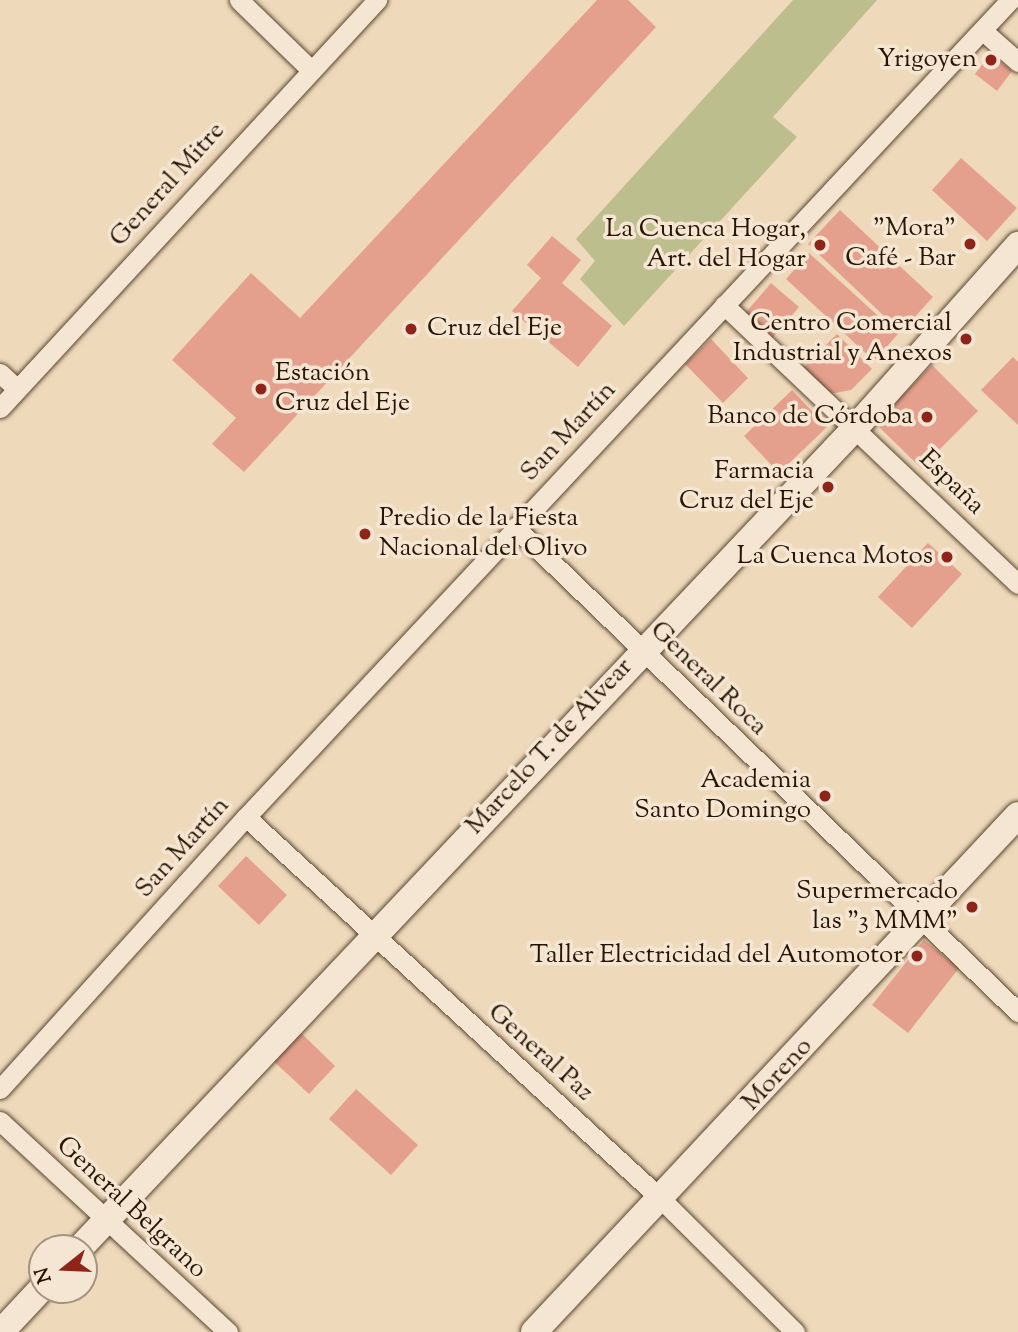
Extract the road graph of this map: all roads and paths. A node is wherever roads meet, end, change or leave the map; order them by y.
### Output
1 (239, 0) edge
2 (377, 0) edge
3 (1010, 0) edge
4 (984, 31) junction
5 (1018, 62) edge
6 (310, 69) junction
7 (1018, 245) edge
8 (724, 305) junction
9 (0, 373) edge
10 (17, 389) junction
11 (0, 408) edge
12 (856, 427) junction
13 (515, 527) junction
14 (1018, 584) edge
15 (640, 651) junction
16 (1018, 816) edge
17 (246, 817) junction
18 (922, 921) junction
19 (372, 936) junction
20 (1018, 1012) edge
21 (0, 1090) edge
22 (0, 1121) edge
23 (661, 1199) junction
24 (106, 1220) junction
25 (93, 1234) edge
26 (28, 1303) edge
27 (1, 1332) edge
28 (228, 1332) edge
29 (534, 1332) edge
30 (795, 1332) edge

1 - 6 street
2 - 6 street, General Mitre
3 - 4 street, San Martín
4 - 5 street
4 - 8 street, San Martín
6 - 10 street, General Mitre
7 - 12 street, Marcelo T. de Alvear
8 - 12 street, España
8 - 13 street, San Martín
9 - 10 street
10 - 11 street, General Mitre
12 - 14 street, España
12 - 15 street, Marcelo T. de Alvear
13 - 15 street, General Roca
13 - 17 street, San Martín
15 - 18 street, General Roca
15 - 19 street, Marcelo T. de Alvear
16 - 18 street, Moreno
17 - 19 street, General Paz
17 - 21 street, San Martín
18 - 20 street, General Roca
18 - 23 street, Moreno
19 - 23 street, General Paz
19 - 24 street, Marcelo T. de Alvear
22 - 24 street, General Belgrano
23 - 29 street, Moreno
23 - 30 street, General Paz
24 - 25 street, Marcelo T. de Alvear
24 - 28 street, General Belgrano
26 - 27 street

